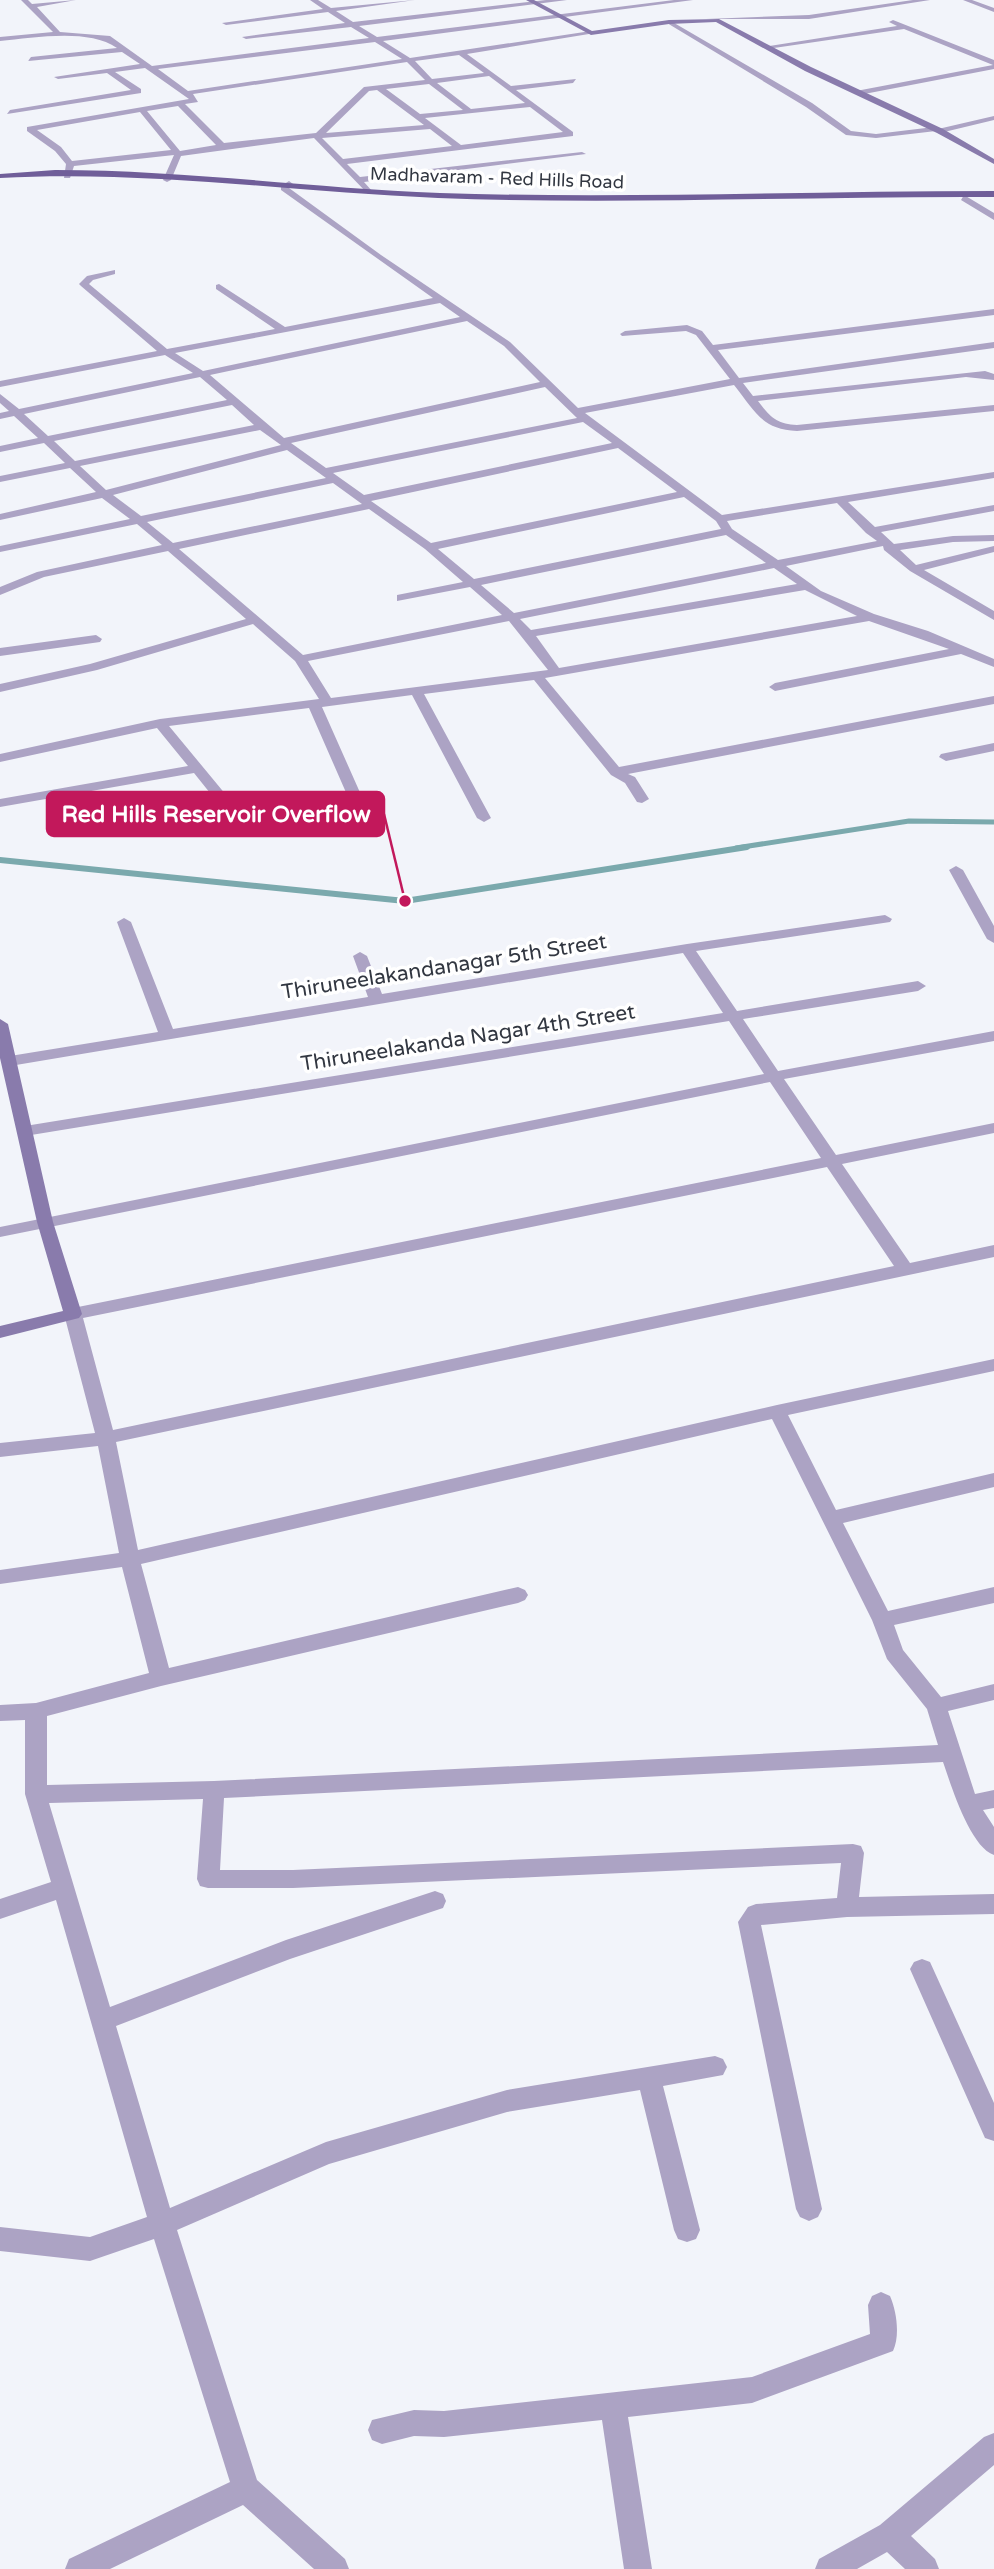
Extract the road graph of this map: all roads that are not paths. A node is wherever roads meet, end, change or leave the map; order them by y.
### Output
1 (24, 0) edge
2 (73, 0) edge
3 (313, 0) edge
4 (412, 0) edge
5 (564, 0) edge
6 (690, 0) edge
7 (927, 0) edge
8 (966, 0) edge
9 (532, 2) edge
10 (31, 6) junction
11 (450, 6) dead end
12 (329, 10) junction
13 (994, 10) edge
14 (865, 11) junction
15 (461, 12) junction
16 (560, 16) junction
17 (709, 19) junction
18 (669, 22) junction
19 (352, 24) junction
20 (487, 25) junction
21 (904, 26) junction
22 (498, 31) dead end
23 (591, 33) junction
24 (58, 34) junction
25 (246, 37) junction
26 (510, 38) dead end
27 (0, 39) edge
28 (376, 39) junction
29 (522, 44) junction
30 (123, 46) junction
31 (767, 47) junction
32 (539, 51) dead end
33 (267, 52) junction
34 (461, 54) junction
35 (29, 57) dead end
36 (410, 61) junction
37 (284, 65) dead end
38 (994, 65) edge
39 (151, 66) junction
40 (108, 70) junction
41 (293, 71) dead end
42 (491, 74) junction
43 (58, 77) dead end
44 (302, 77) junction
45 (430, 81) junction
46 (573, 82) dead end
47 (378, 87) junction
48 (510, 88) junction
49 (187, 93) junction
50 (859, 93) junction
51 (180, 103) junction
52 (531, 105) junction
53 (141, 109) junction
54 (469, 111) junction
55 (10, 112) dead end
56 (416, 117) junction
57 (994, 118) edge
58 (430, 127) junction
59 (937, 130) junction
60 (317, 138) junction
61 (222, 146) junction
62 (460, 148) junction
63 (177, 153) junction
64 (582, 154) dead end
65 (342, 162) junction
66 (994, 162) edge
67 (68, 170) junction
68 (0, 178) edge
69 (169, 178) junction
70 (359, 180) junction
71 (287, 186) junction
72 (368, 191) junction
73 (994, 195) edge
74 (964, 198) junction
75 (994, 217) edge
76 (113, 272) dead end
77 (219, 287) dead end
78 (440, 300) junction
79 (994, 312) edge
80 (468, 318) junction
81 (283, 330) junction
82 (625, 334) dead end
83 (994, 345) edge
84 (712, 348) junction
85 (165, 352) junction
86 (201, 372) junction
87 (994, 377) edge
88 (737, 381) junction
89 (0, 384) edge
90 (546, 384) junction
91 (0, 397) edge
92 (752, 399) junction
93 (234, 401) junction
94 (994, 408) edge
95 (17, 412) junction
96 (580, 415) junction
97 (0, 416) edge
98 (262, 427) junction
99 (46, 440) junction
100 (288, 444) junction
101 (619, 445) junction
102 (0, 449) edge
103 (72, 465) junction
104 (329, 475) junction
105 (994, 475) edge
106 (0, 479) edge
107 (104, 494) junction
108 (685, 494) junction
109 (839, 500) junction
110 (367, 502) junction
111 (994, 508) edge
112 (0, 517) edge
113 (720, 519) junction
114 (139, 520) junction
115 (728, 531) junction
116 (870, 531) junction
117 (994, 538) edge
118 (886, 545) junction
119 (170, 547) junction
120 (429, 547) junction
121 (0, 549) edge
122 (994, 549) edge
123 (776, 567) junction
124 (914, 569) junction
125 (472, 585) junction
126 (807, 586) junction
127 (0, 591) edge
128 (401, 598) dead end
129 (994, 600) edge
130 (973, 605) junction
131 (994, 616) edge
132 (870, 617) junction
133 (513, 618) junction
134 (255, 620) junction
135 (528, 634) junction
136 (96, 639) dead end
137 (962, 650) junction
138 (0, 652) edge
139 (300, 659) junction
140 (994, 663) edge
141 (556, 673) junction
142 (537, 676) junction
143 (775, 687) dead end
144 (0, 688) edge
145 (417, 693) junction
146 (994, 700) edge
147 (321, 703) junction
148 (160, 723) junction
149 (994, 747) edge
150 (946, 757) dead end
151 (0, 758) edge
152 (197, 768) junction
153 (616, 772) junction
154 (355, 797) dead end
155 (642, 799) dead end
156 (0, 803) edge
157 (231, 810) dead end
158 (484, 818) dead end
159 (956, 870) dead end
160 (886, 919) dead end
161 (124, 922) dead end
162 (994, 939) edge
163 (687, 948) junction
164 (360, 956) dead end
165 (918, 986) dead end
166 (376, 999) junction
167 (733, 1016) junction
168 (0, 1024) edge
169 (167, 1035) junction
170 (994, 1036) edge
171 (10, 1061) junction
172 (776, 1076) junction
173 (994, 1128) edge
174 (25, 1131) junction
175 (830, 1159) junction
176 (45, 1222) junction
177 (0, 1232) edge
178 (994, 1251) edge
179 (904, 1268) junction
180 (73, 1314) junction
181 (0, 1332) edge
182 (994, 1365) edge
183 (777, 1410) junction
184 (106, 1438) junction
185 (0, 1450) edge
186 (994, 1480) edge
187 (832, 1518) junction
188 (130, 1559) junction
189 (0, 1577) edge
190 (518, 1595) dead end
191 (994, 1595) edge
192 (882, 1620) junction
193 (161, 1678) junction
194 (994, 1692) edge
195 (936, 1706) junction
196 (36, 1711) junction
197 (0, 1713) edge
198 (950, 1753) junction
199 (214, 1790) junction
200 (36, 1794) junction
201 (994, 1799) edge
202 (968, 1805) junction
203 (994, 1846) edge
204 (62, 1888) junction
205 (435, 1900) dead end
206 (994, 1904) edge
207 (847, 1907) junction
208 (0, 1909) edge
209 (922, 1969) dead end
210 (101, 2021) junction
211 (715, 2067) dead end
212 (649, 2078) junction
213 (994, 2130) edge
214 (809, 2209) dead end
215 (162, 2224) junction
216 (687, 2230) dead end
217 (0, 2239) edge
218 (881, 2305) dead end
219 (613, 2405) junction
220 (382, 2430) dead end
221 (994, 2447) edge
222 (246, 2490) junction
223 (890, 2535) junction
224 (79, 2569) edge
225 (335, 2569) edge
226 (638, 2569) edge
227 (830, 2569) edge
228 (925, 2569) edge

1 - 10 street
2 - 10 street
3 - 12 street
4 - 12 street
5 - 9 street
6 - 16 street
7 - 14 street
8 - 13 street
9 - 15 street
9 - 16 street
10 - 24 street
11 - 15 street
12 - 19 street
12 - 25 street
14 - 17 street
14 - 21 street
15 - 19 street
15 - 20 street
16 - 20 street
16 - 23 street
17 - 18 street
17 - 31 street
18 - 23 street
18 - 59 street
19 - 25 street
19 - 28 street
20 - 22 street
20 - 28 street
21 - 31 street
21 - 38 street
23 - 29 street
24 - 27 street
24 - 30 street
25 - 33 street
26 - 29 street
28 - 33 street
28 - 36 street
29 - 32 street
29 - 34 street
30 - 35 street
30 - 39 street
31 - 50 street
33 - 37 street
33 - 39 street
34 - 36 street
34 - 42 street
36 - 44 street
36 - 45 street
38 - 50 street
39 - 40 street
39 - 49 street
40 - 43 street
40 - 55 street
41 - 44 street
42 - 45 street
42 - 48 street
44 - 49 street
45 - 47 street
45 - 54 street
46 - 48 street
47 - 56 street
47 - 60 street
48 - 52 street
49 - 51 street
50 - 59 street
51 - 53 street
51 - 61 street
52 - 54 street
52 - 62 street
53 - 63 street
53 - 67 street
54 - 56 street
56 - 58 street
57 - 59 street
58 - 60 street
58 - 62 street
59 - 66 street
60 - 61 street
60 - 65 street
61 - 63 street
62 - 65 street
63 - 67 street
63 - 69 street
64 - 70 street
65 - 70 street
67 - 68 main road, Madhavaram - Red Hills Road
67 - 69 main road, Madhavaram - Red Hills Road
69 - 71 main road, Madhavaram - Red Hills Road
70 - 72 street
71 - 72 main road, Madhavaram - Red Hills Road
71 - 74 main road, Madhavaram - Red Hills Road
71 - 78 street
72 - 73 main road, Madhavaram - Red Hills Road
73 - 74 main road, Madhavaram - Red Hills Road
74 - 75 street
76 - 85 street
77 - 81 street
78 - 80 street
78 - 81 street
79 - 84 street
80 - 86 street
80 - 90 street
81 - 85 street
82 - 84 street
83 - 88 street
84 - 88 street
85 - 86 street
85 - 89 street
86 - 93 street
86 - 95 street
87 - 92 street
88 - 92 street
88 - 96 street
90 - 96 street
90 - 100 street
91 - 95 street
92 - 94 street
93 - 98 street
93 - 99 street
95 - 97 street
95 - 99 street
96 - 101 street
96 - 104 street
98 - 100 street
98 - 103 street
99 - 102 street
99 - 103 street
100 - 104 street
100 - 107 street
101 - 108 street
101 - 110 street
103 - 106 street
103 - 107 street
104 - 110 street
104 - 114 street
105 - 109 street
107 - 112 street
107 - 114 street
108 - 113 street
108 - 120 street
109 - 113 street
109 - 116 street
110 - 119 street
110 - 120 street
111 - 116 street
113 - 115 street
114 - 119 street
114 - 121 street
115 - 123 street
115 - 125 street
116 - 118 street
117 - 118 street
118 - 123 street
118 - 124 street
119 - 127 street
119 - 134 street
120 - 125 street
122 - 124 street
123 - 126 street
123 - 133 street
124 - 130 street
125 - 128 street
125 - 133 street
126 - 132 street
126 - 135 street
129 - 130 street
130 - 131 street
132 - 137 street
132 - 141 street
133 - 135 street
133 - 139 street
134 - 139 street
134 - 144 street
135 - 141 street
136 - 138 street
137 - 140 street
137 - 143 street
139 - 147 street
141 - 142 street
142 - 145 street
142 - 153 street
145 - 147 street
145 - 158 street
146 - 153 street
147 - 148 street
147 - 154 street
148 - 151 street
148 - 152 street
149 - 150 street
152 - 156 street
152 - 157 street
153 - 155 street
159 - 162 street
160 - 163 street, Thiruneelakandanagar 5th Street
161 - 169 street
163 - 166 street, Thiruneelakandanagar 5th Street
163 - 167 street
164 - 166 street
165 - 167 street, Thiruneelakanda Nagar 4th Street
166 - 169 street, Thiruneelakandanagar 5th Street
167 - 172 street
167 - 174 street, Thiruneelakanda Nagar 4th Street
168 - 171 street
169 - 171 street, Thiruneelakandanagar 5th Street
170 - 172 street
171 - 174 street
172 - 175 street
172 - 176 street
173 - 175 street
174 - 176 street
175 - 179 street
175 - 180 street
176 - 177 street
176 - 180 street
178 - 179 street
179 - 184 street
180 - 181 street
180 - 184 street
182 - 183 street
183 - 187 street
183 - 188 street
184 - 185 street
184 - 188 street
186 - 187 street
187 - 192 street
188 - 189 street
188 - 193 street
190 - 193 street
191 - 192 street
192 - 195 street
193 - 196 street
194 - 195 street
195 - 198 street
196 - 197 street
196 - 200 street
198 - 199 street
198 - 202 street
199 - 200 street
199 - 207 street
200 - 204 street
201 - 202 street
202 - 203 street
204 - 208 street
204 - 210 street
205 - 210 street
206 - 207 street
207 - 214 street
209 - 213 street
210 - 215 street
211 - 212 street
212 - 215 street
212 - 216 street
215 - 217 street
215 - 222 street
218 - 219 street
219 - 220 street
219 - 226 street
221 - 223 street
222 - 224 street
222 - 225 street
223 - 227 street
223 - 228 street

